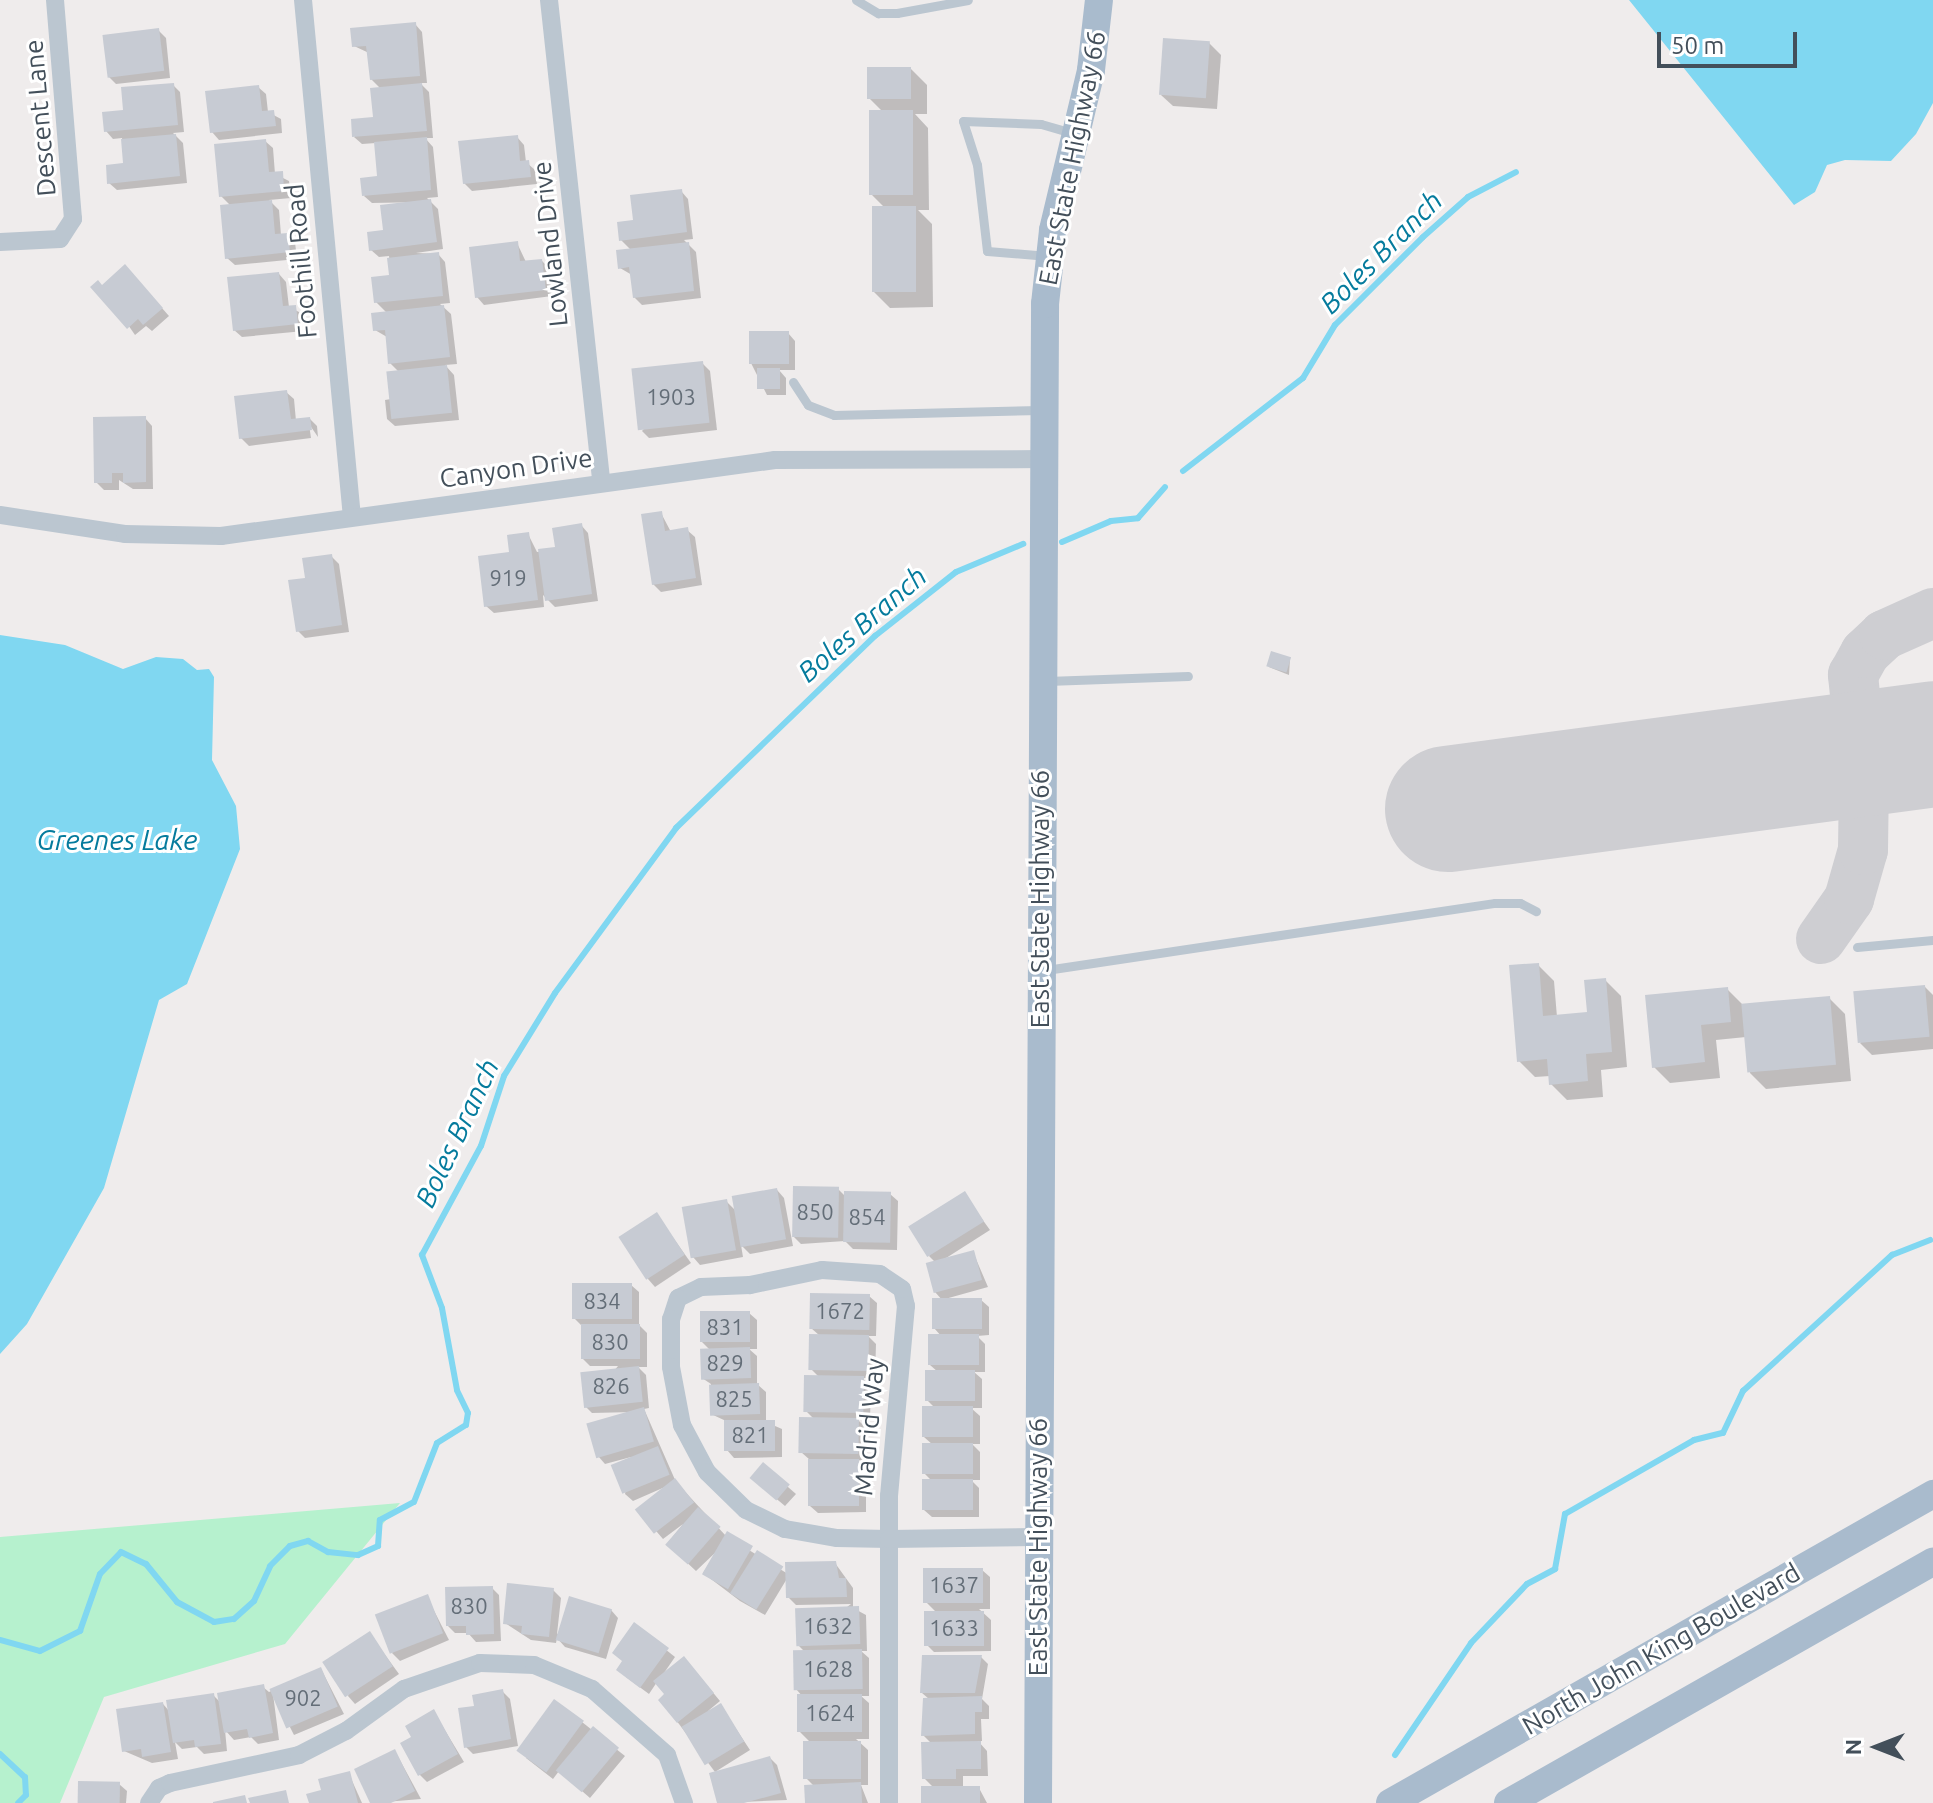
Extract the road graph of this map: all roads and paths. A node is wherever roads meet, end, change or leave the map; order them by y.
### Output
1 (55, 0) edge
2 (303, 0) edge
3 (549, 0) edge
4 (856, 0) edge
5 (968, 0) edge
6 (1099, 0) edge
7 (1075, 134) junction
8 (0, 242) edge
9 (1049, 256) junction
10 (793, 382) dead end
11 (1043, 410) junction
12 (1043, 459) junction
13 (601, 482) junction
14 (0, 515) edge
15 (352, 517) junction
16 (1188, 676) dead end
17 (1042, 681) junction
18 (1536, 911) dead end
19 (1933, 940) edge
20 (1857, 947) dead end
21 (1039, 971) junction
22 (1933, 1494) edge
23 (1038, 1537) junction
24 (889, 1539) junction
25 (1933, 1562) edge
26 (154, 1796) edge
27 (684, 1803) edge
28 (889, 1803) edge
29 (1038, 1803) edge
30 (1390, 1803) edge
31 (1508, 1803) edge

1 - 8 street, Descent Lane
2 - 15 street, Foothill Road
3 - 13 street, Lowland Drive
4 - 5 lane
6 - 7 main road, East State Highway 66
7 - 9 main road, East State Highway 66
7 - 9 lane
9 - 11 main road, East State Highway 66
10 - 11 lane
11 - 12 main road, East State Highway 66
12 - 13 street, Canyon Drive
12 - 17 main road, East State Highway 66
13 - 15 street, Canyon Drive
14 - 15 street, Canyon Drive
16 - 17 lane
17 - 21 main road, East State Highway 66
18 - 21 lane
19 - 20 lane
21 - 23 main road, East State Highway 66
22 - 30 main road, North John King Boulevard
23 - 24 street
23 - 29 main road, East State Highway 66
24 - 24 street, Madrid Way
24 - 28 street, Madrid Way
25 - 31 main road
26 - 27 street

